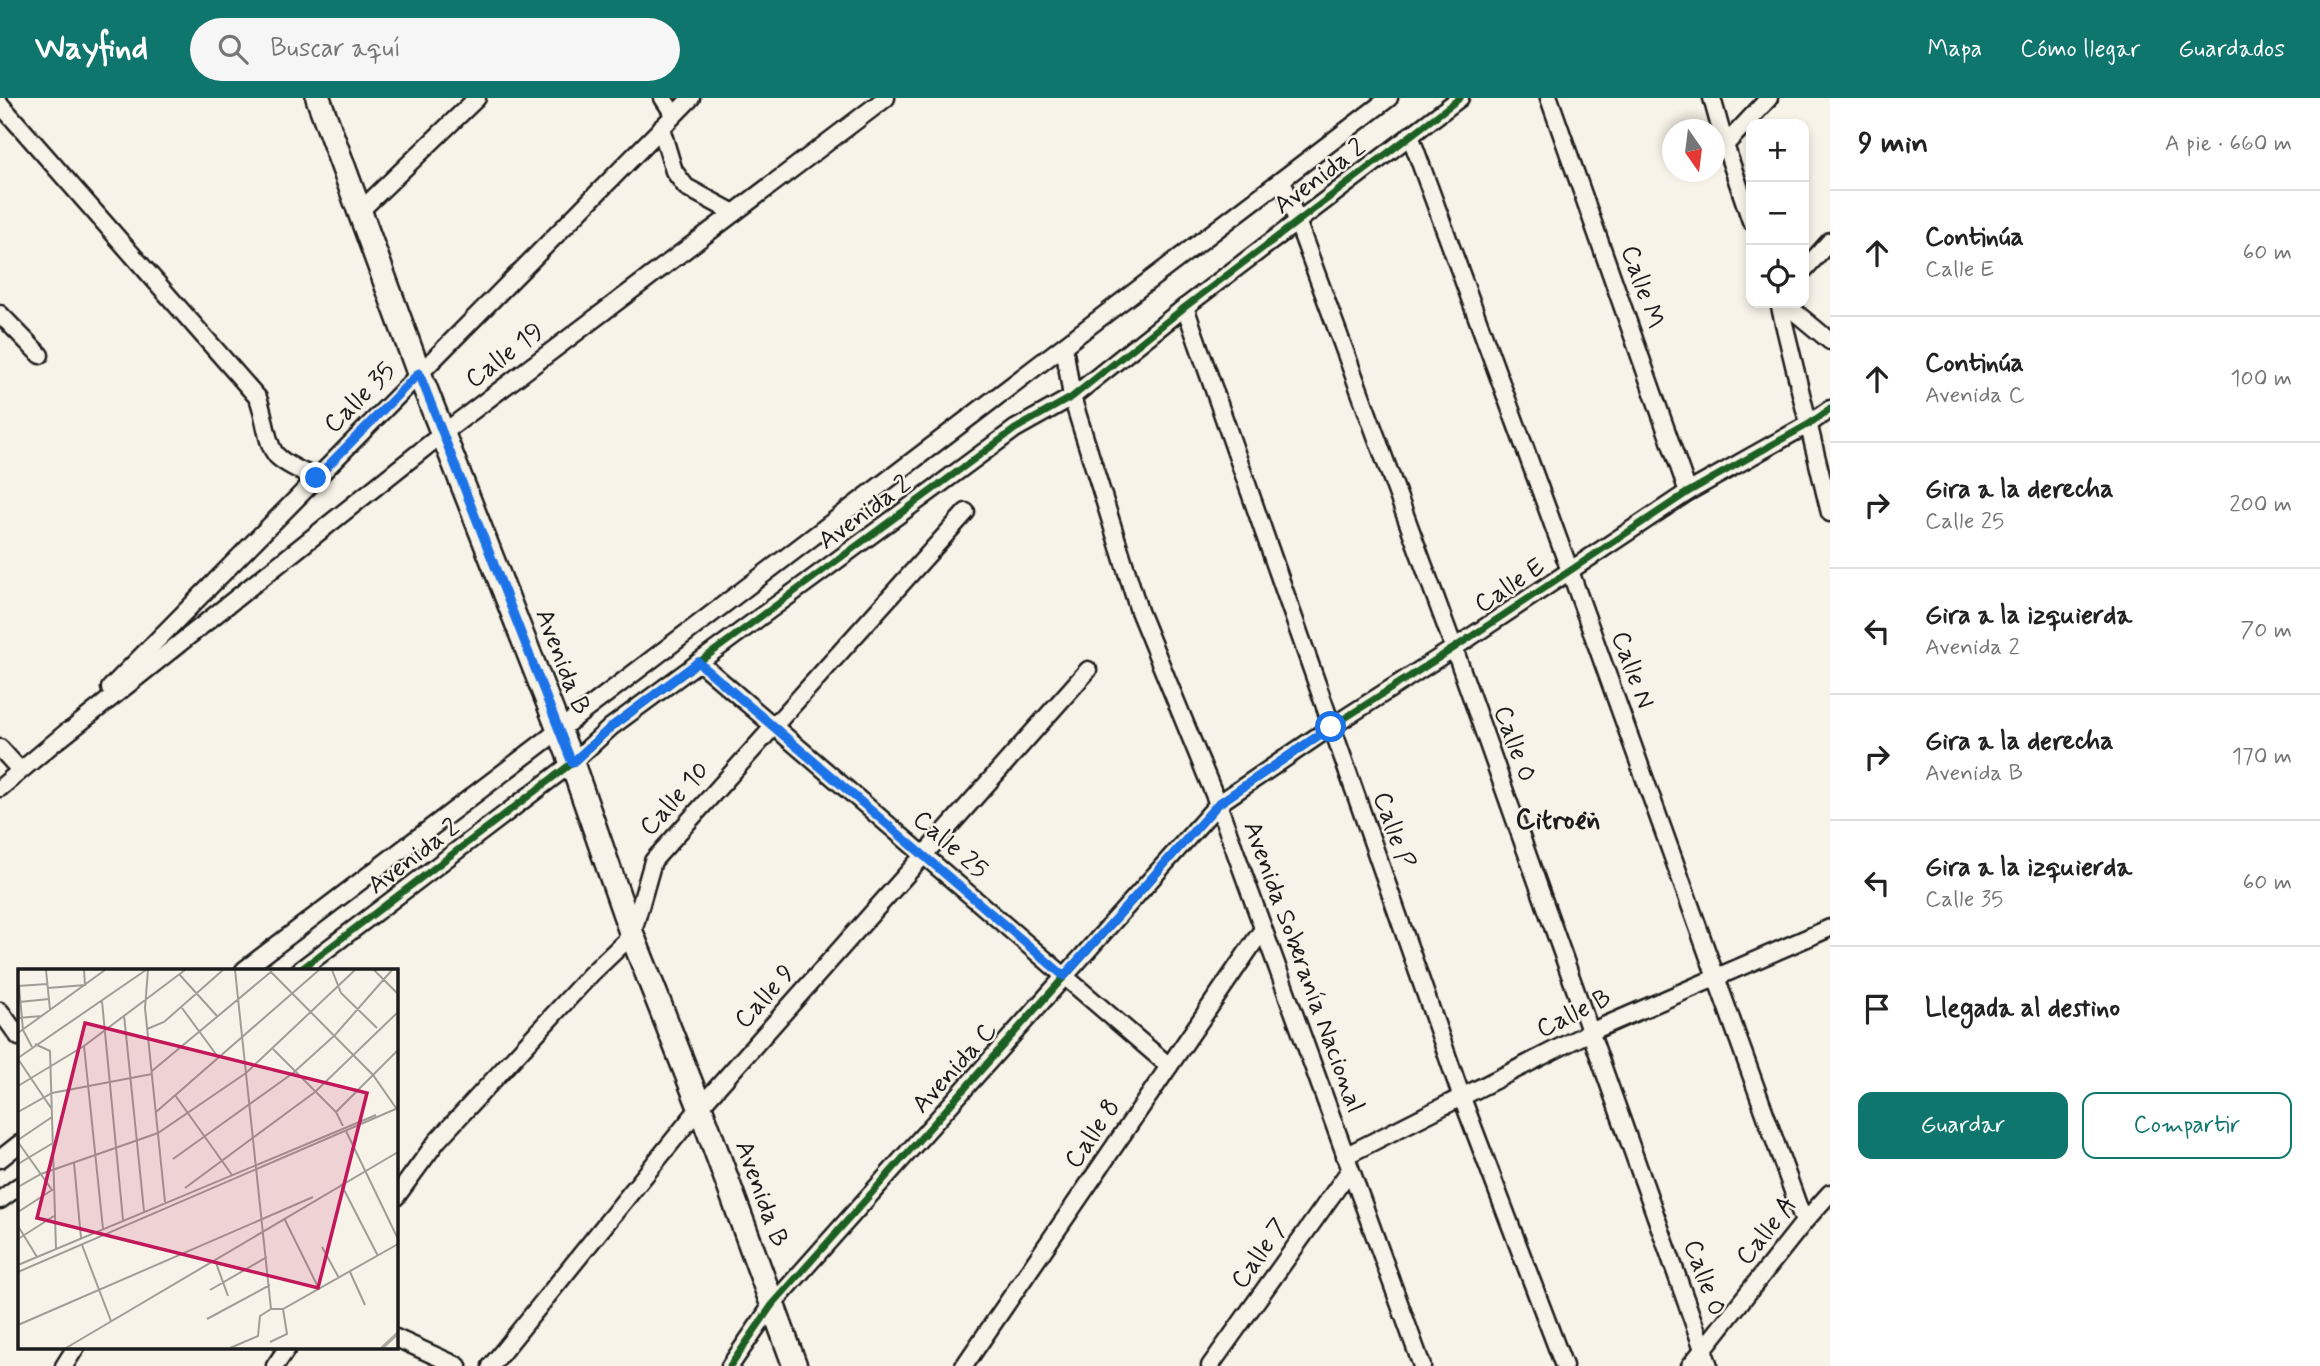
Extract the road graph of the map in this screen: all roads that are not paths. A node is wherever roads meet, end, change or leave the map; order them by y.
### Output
1 (318, 98) edge
2 (477, 98) edge
3 (663, 98) edge
4 (691, 98) edge
5 (886, 98) edge
6 (1389, 98) edge
7 (1460, 98) edge
8 (1549, 98) edge
9 (1712, 98) edge
10 (1769, 98) edge
11 (0, 104) edge
12 (674, 115) junction
13 (1718, 119) edge
14 (661, 128) junction
15 (1410, 135) junction
16 (1725, 145) joint
17 (1282, 180) junction
18 (1746, 206) edge
19 (359, 212) junction
20 (734, 213) junction
21 (1298, 220) junction
22 (1830, 241) edge
23 (1809, 264) edge
24 (1185, 307) junction
25 (1782, 308) edge
26 (1787, 308) edge
27 (0, 314) edge
28 (1830, 341) edge
29 (1064, 346) junction
30 (40, 355) dead end
31 (419, 373) junction
32 (1072, 397) junction
33 (1830, 409) edge
34 (1809, 424) junction
35 (442, 434) junction
36 (316, 478) junction
37 (1688, 492) junction
38 (966, 512) dead end
39 (1830, 513) edge
40 (1570, 571) junction
41 (1454, 648) junction
42 (698, 662) junction
43 (1088, 670) dead end
44 (773, 726) junction
45 (1331, 727) junction
46 (559, 731) junction
47 (61, 738) junction
48 (0, 748) edge
49 (572, 763) junction
50 (19, 769) junction
51 (0, 788) edge
52 (1218, 804) junction
53 (923, 855) junction
54 (1830, 928) edge
55 (1263, 929) junction
56 (632, 935) junction
57 (247, 969) edge
58 (303, 969) edge
59 (1064, 976) junction
60 (1716, 976) junction
61 (0, 1011) edge
62 (1590, 1032) junction
63 (18, 1036) edge
64 (1169, 1066) junction
65 (1462, 1098) junction
66 (700, 1107) junction
67 (18, 1145) edge
68 (0, 1159) edge
69 (1347, 1163) junction
70 (18, 1187) edge
71 (1830, 1194) edge
72 (397, 1196) edge
73 (0, 1200) edge
74 (1804, 1222) junction
75 (772, 1304) junction
76 (397, 1338) edge
77 (75, 1348) edge
78 (287, 1348) edge
79 (1704, 1349) junction
80 (64, 1366) edge
81 (275, 1366) edge
82 (458, 1366) edge
83 (491, 1366) edge
84 (730, 1366) edge
85 (794, 1366) edge
86 (965, 1366) edge
87 (1210, 1366) edge
88 (1422, 1366) edge
89 (1564, 1366) edge
90 (1690, 1366) edge
91 (1709, 1366) edge

1 - 19 street, Avenida B
2 - 19 street
3 - 12 street
4 - 12 street, Calle 35
5 - 20 street, Calle 19
6 - 17 street, Avenida 2
7 - 15 street, Avenida 2
8 - 37 street, Calle M
9 - 13 street
10 - 16 street
11 - 36 street
12 - 14 street, Calle 35
14 - 20 street
14 - 31 street, Calle 35
15 - 21 street, Avenida 2
15 - 40 street, Calle N
16 - 18 street
17 - 21 street, Calle O
17 - 29 street, Avenida 2
19 - 31 street, Avenida B
20 - 35 street, Calle 19
21 - 24 street, Avenida 2
21 - 41 street, Calle O
22 - 23 street
24 - 32 street, Avenida 2
24 - 45 street, Calle P
25 - 34 street
26 - 28 street
27 - 30 street
29 - 32 street, Avenida Soberanía Nacional
29 - 46 street, Avenida 2
31 - 35 street, Avenida B
31 - 36 street, Calle 35
32 - 42 street, Avenida 2
32 - 52 street, Avenida Soberanía Nacional
33 - 34 street, Calle E
34 - 37 street, Calle E
34 - 39 street
35 - 46 street, Avenida B
35 - 47 street, Calle 19
36 - 47 street, Calle 35
37 - 40 street, Calle E
38 - 44 street, Calle 10
40 - 41 street, Calle E
40 - 60 street, Calle N
41 - 45 street, Calle E
41 - 62 street, Calle O
42 - 44 street, Calle 25
42 - 49 street, Avenida 2
43 - 53 street, Calle 9
44 - 53 street, Calle 25
44 - 56 street, Calle 10
45 - 52 street, Calle E
45 - 65 street, Calle P
46 - 49 street, Avenida B
46 - 57 street, Avenida 2
47 - 50 street, Calle 35
48 - 50 street
49 - 56 street, Avenida B
49 - 58 street, Avenida 2
50 - 51 street, Calle 35
52 - 55 street, Avenida Soberanía Nacional
52 - 59 street, Avenida C
53 - 59 street, Calle 25
53 - 66 street, Calle 9
54 - 60 street, Calle B
55 - 64 street, Calle 8
55 - 69 street, Avenida Soberanía Nacional
56 - 66 street, Avenida B
56 - 72 street
59 - 64 street, Calle 25
59 - 75 street, Avenida C
60 - 62 street, Calle B
60 - 74 street, Calle N
61 - 63 street
62 - 65 street, Calle B
62 - 79 street, Calle O
64 - 86 street, Calle 8
65 - 69 street, Calle B
65 - 89 street, Calle P
66 - 75 street, Avenida B
66 - 83 street, Calle 9
67 - 68 street
69 - 87 street, Calle 7
69 - 88 street, Avenida Soberanía Nacional
70 - 73 street
71 - 74 street, Calle A
74 - 79 street, Calle A
75 - 84 street, Avenida C
75 - 85 street, Avenida B
76 - 82 street
77 - 80 street
78 - 81 street
79 - 90 street, Calle A
79 - 91 street, Calle O

